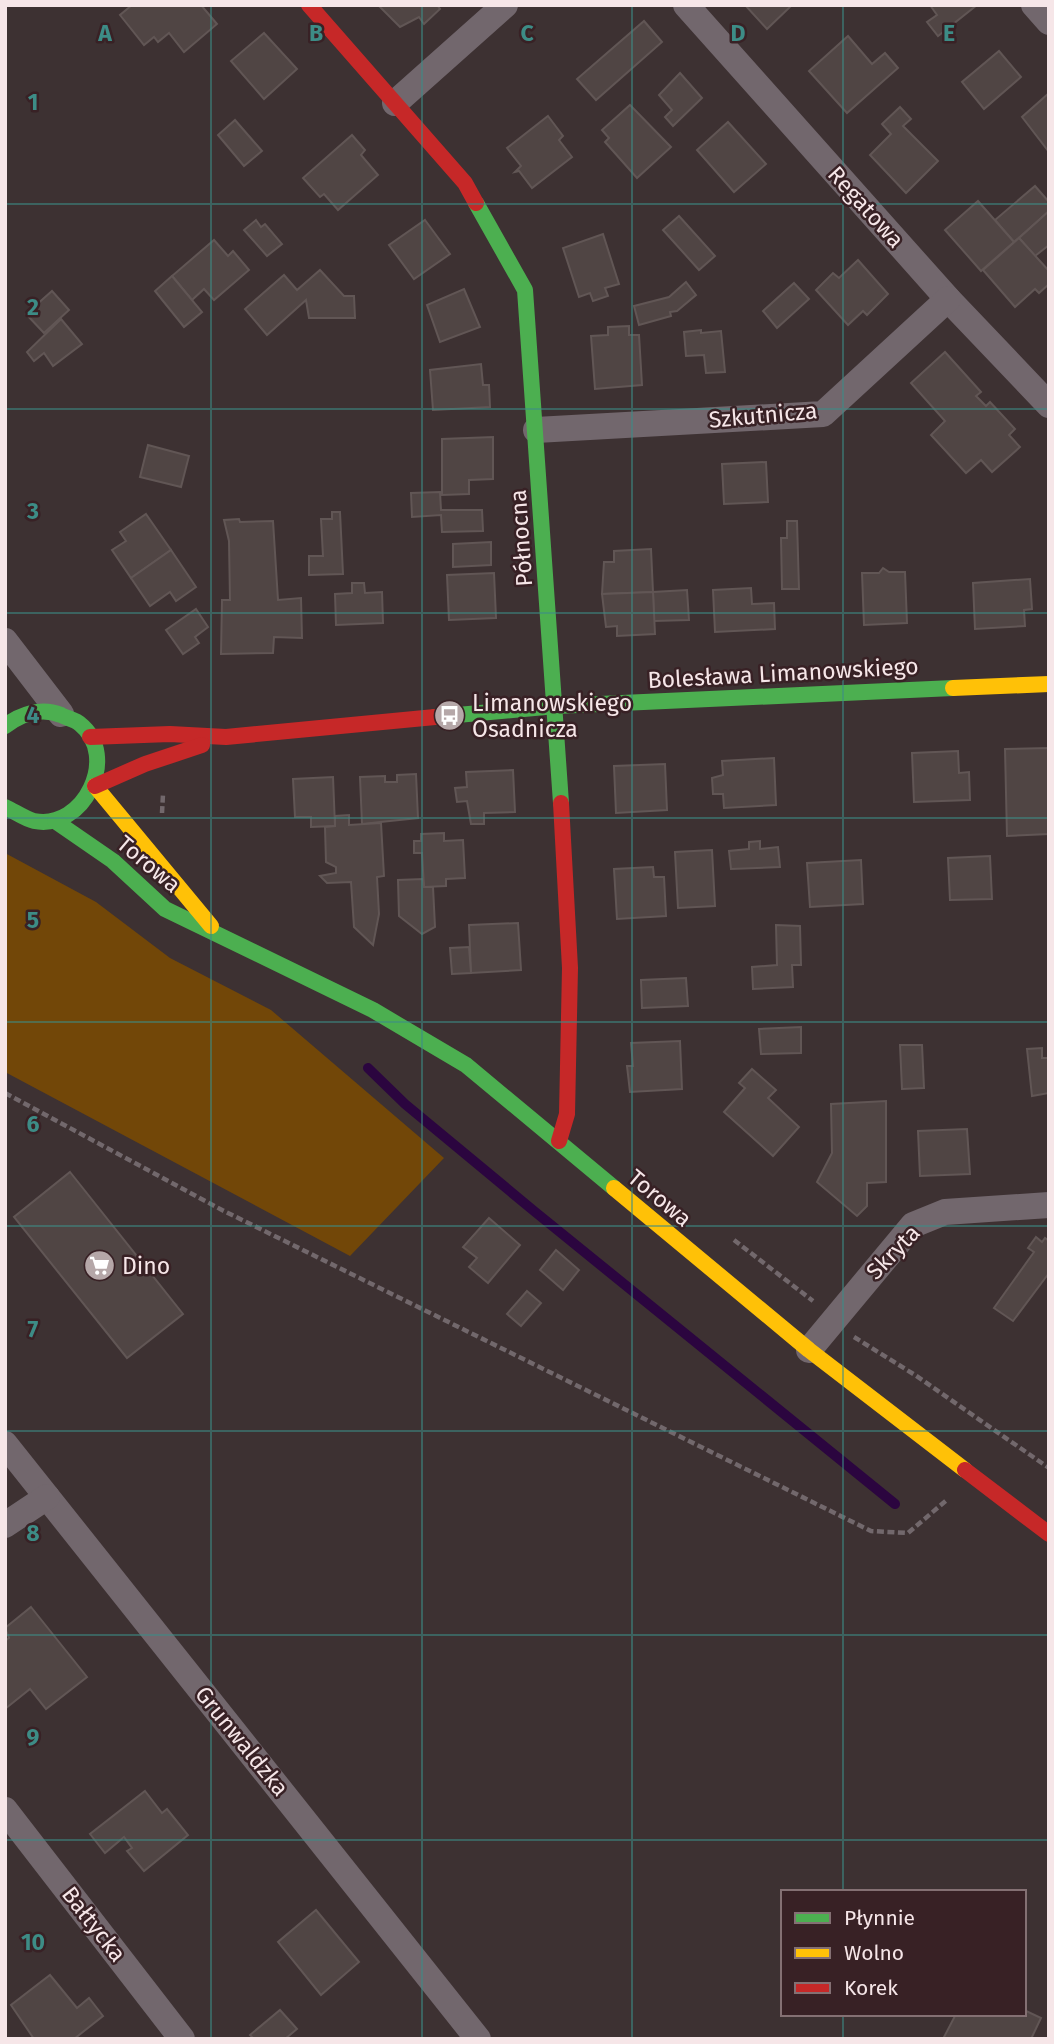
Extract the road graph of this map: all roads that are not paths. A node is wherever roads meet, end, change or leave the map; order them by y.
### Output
1 (309, 5) edge
2 (505, 5) edge
3 (686, 5) edge
4 (1034, 5) edge
5 (1049, 22) edge
6 (395, 103) junction
7 (948, 299) junction
8 (1049, 405) edge
9 (536, 430) junction
10 (5, 641) edge
11 (1049, 684) edge
12 (556, 706) junction
13 (61, 714) junction
14 (5, 726) edge
15 (90, 737) junction
16 (226, 737) junction
17 (95, 786) junction
18 (5, 807) edge
19 (55, 821) junction
20 (219, 934) junction
21 (559, 1141) junction
22 (1049, 1205) edge
23 (809, 1350) junction
24 (5, 1444) edge
25 (47, 1497) junction
26 (5, 1525) edge
27 (1049, 1534) edge
28 (5, 1810) edge
29 (182, 2039) edge
30 (478, 2039) edge

1 - 6 street, Północna
2 - 6 street
3 - 7 street, Regatowa
4 - 5 street
6 - 9 street, Północna
7 - 8 street, Regatowa
7 - 9 street, Szkutnicza
9 - 12 street, Północna
10 - 13 street
11 - 12 street, Bolesława Limanowskiego
12 - 16 street, Bolesława Limanowskiego
12 - 21 street, Północna
13 - 14 street
13 - 15 street
15 - 16 street, Bolesława Limanowskiego
15 - 17 street
16 - 17 street, Bolesława Limanowskiego
17 - 19 street
17 - 20 street, Torowa
18 - 19 street
19 - 20 street, Torowa
20 - 21 street, Torowa
21 - 23 street, Torowa
22 - 23 street, Skryta
23 - 27 street, Torowa
24 - 25 street, Grunwaldzka
25 - 26 street
25 - 30 street, Grunwaldzka
28 - 29 street, Bałtycka

